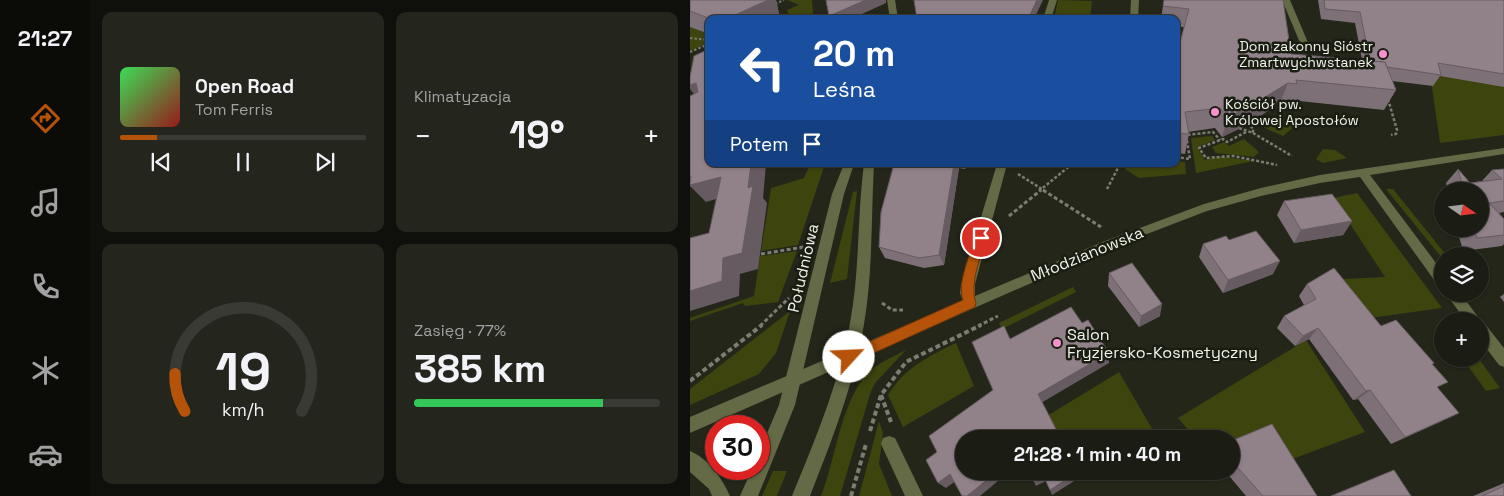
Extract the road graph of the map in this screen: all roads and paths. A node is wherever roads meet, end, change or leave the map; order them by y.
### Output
1 (784, 0) edge
2 (891, 0) edge
3 (1053, 0) edge
4 (1134, 0) edge
5 (1286, 0) edge
6 (767, 8) edge
7 (893, 15) edge
8 (1048, 15) edge
9 (1134, 15) edge
10 (690, 38) edge
11 (705, 40) edge
12 (1305, 45) dead end
13 (705, 46) edge
14 (690, 52) edge
15 (1388, 98) edge
16 (1245, 124) edge
17 (1239, 128) edge
18 (1246, 132) junction
19 (1253, 133) junction
20 (1391, 135) dead end
21 (1220, 140) junction
22 (1504, 151) edge
23 (1292, 156) dead end
24 (1180, 158) edge
25 (1277, 165) dead end
26 (848, 167) edge
27 (869, 167) edge
28 (1007, 167) edge
29 (1009, 167) edge
30 (1068, 167) edge
31 (1118, 167) edge
32 (1362, 172) junction
33 (1042, 189) junction
34 (1107, 189) dead end
35 (1104, 229) dead end
36 (981, 238) junction
37 (804, 247) dead end
38 (761, 254) dead end
39 (1434, 269) edge
40 (788, 302) dead end
41 (1459, 302) edge
42 (970, 303) junction
43 (1006, 312) dead end
44 (1467, 312) edge
45 (1489, 341) edge
46 (849, 357) junction
47 (1504, 360) edge
48 (795, 380) junction
49 (690, 381) edge
50 (881, 395) junction
51 (690, 425) edge
52 (889, 444) joint
53 (690, 460) edge
54 (721, 496) edge
55 (749, 496) edge
56 (801, 496) edge
57 (851, 496) edge
58 (914, 496) edge

1 - 6 path
2 - 7 street
3 - 8 street
4 - 9 street
5 - 12 street
10 - 11 path
13 - 14 path
15 - 20 path
16 - 19 path
17 - 18 path
18 - 19 path
18 - 21 path
19 - 23 path
21 - 24 path
21 - 25 path
22 - 32 street, Młodzianowska
26 - 48 street, Południowa
27 - 46 street
28 - 36 street
29 - 33 path
30 - 33 path
31 - 34 path
32 - 39 street
32 - 42 street, Młodzianowska
33 - 35 path
33 - 36 path
36 - 42 street
37 - 38 path
40 - 49 path
41 - 44 street
42 - 46 street, Młodzianowska
43 - 50 path
45 - 47 street
46 - 48 street, Młodzianowska
46 - 56 street
48 - 51 street, Młodzianowska
48 - 55 street, Południowa
50 - 52 path
50 - 57 path
52 - 58 street
53 - 54 street

